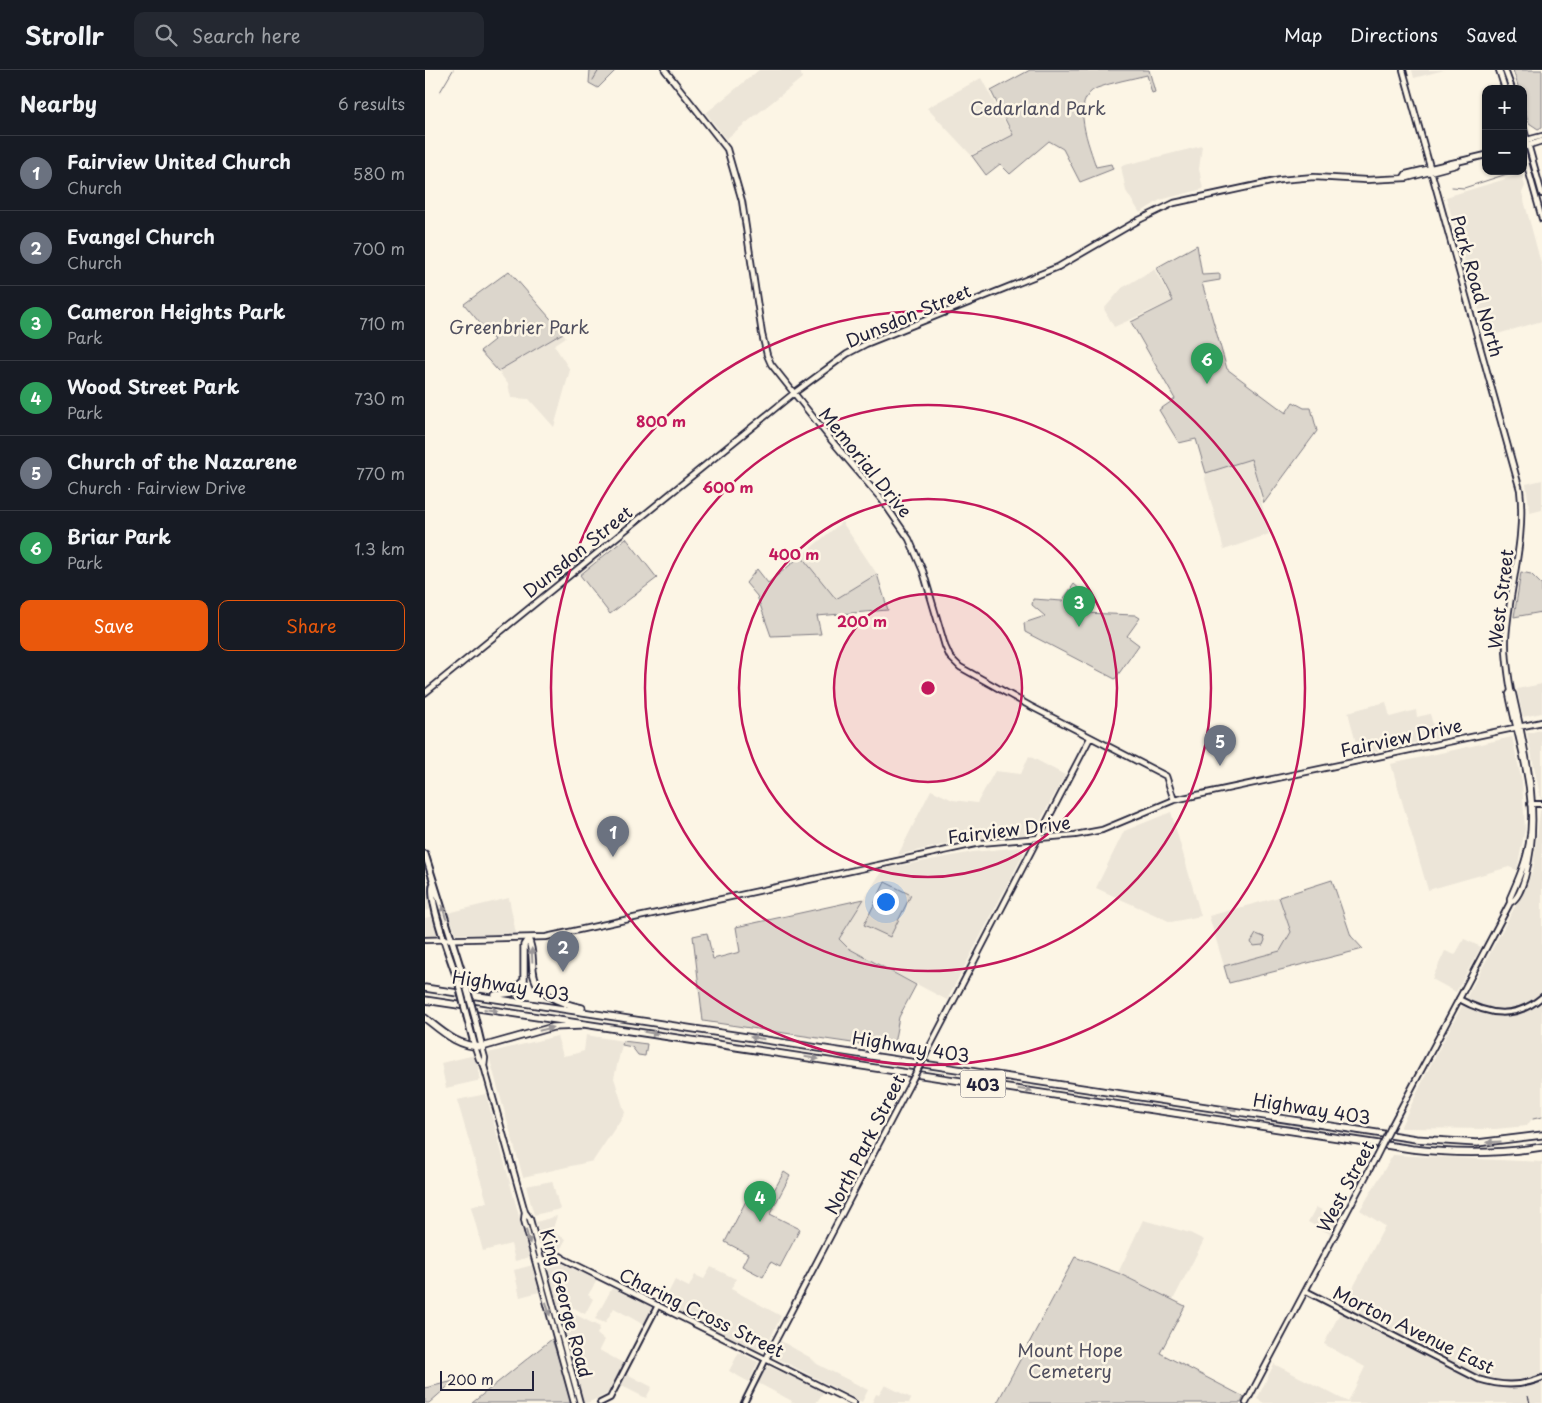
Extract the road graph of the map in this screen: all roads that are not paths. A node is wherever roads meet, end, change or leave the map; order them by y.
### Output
1 (665, 70) edge
2 (1403, 70) edge
3 (1499, 70) edge
4 (1505, 70) edge
5 (1504, 85) edge
6 (1510, 85) edge
7 (1542, 136) edge
8 (1542, 141) edge
9 (1527, 144) edge
10 (1527, 144) edge
11 (1527, 147) edge
12 (1482, 156) edge
13 (1527, 166) edge
14 (1431, 170) junction
15 (1542, 194) edge
16 (1542, 219) edge
17 (794, 393) junction
18 (1523, 511) joint
19 (425, 693) edge
20 (1542, 722) edge
21 (1518, 727) junction
22 (1090, 738) junction
23 (1174, 800) junction
24 (1533, 804) junction
25 (1542, 804) edge
26 (1036, 838) junction
27 (425, 854) edge
28 (433, 884) junction
29 (527, 939) junction
30 (425, 940) edge
31 (445, 940) junction
32 (453, 940) junction
33 (425, 988) edge
34 (471, 994) junction
35 (1542, 997) edge
36 (1459, 999) junction
37 (425, 1000) edge
38 (425, 1018) edge
39 (633, 1019) junction
40 (617, 1028) junction
41 (475, 1047) junction
42 (482, 1047) junction
43 (484, 1066) junction
44 (1542, 1135) edge
45 (1542, 1147) edge
46 (525, 1212) junction
47 (537, 1244) junction
48 (564, 1259) junction
49 (541, 1261) junction
50 (535, 1262) junction
51 (1305, 1291) junction
52 (658, 1305) junction
53 (766, 1359) junction
54 (1542, 1378) edge
55 (574, 1403) edge
56 (580, 1403) edge
57 (600, 1403) edge
58 (743, 1403) edge
59 (854, 1403) edge
60 (1246, 1403) edge

1 - 17 main road, Memorial Drive
2 - 14 main road, Park Road North
3 - 5 main road
4 - 6 main road
7 - 9 main road
8 - 10 main road
11 - 15 main road
12 - 14 main road, Dunsdon Street
13 - 16 main road
14 - 17 main road, Dunsdon Street
14 - 18 main road, Park Road North
17 - 19 main road, Dunsdon Street
17 - 22 main road, Memorial Drive
18 - 21 main road, West Street
20 - 21 main road, Fairview Drive
21 - 23 main road, Fairview Drive
21 - 24 main road, West Street
22 - 23 main road, Memorial Drive
22 - 26 main road, North Park Street
23 - 26 main road, Fairview Drive
24 - 25 street
24 - 36 main road, West Street
26 - 29 main road, Fairview Drive
26 - 53 main road, North Park Street, bridge
27 - 28 main road, King George Road
28 - 31 main road, King George Road
32 -> 28 main road, King George Road
29 - 32 main road, Fairview Drive
29 - 34 highway
39 -> 29 highway
30 - 31 main road, Fairview Drive
31 - 32 main road, Fairview Drive
31 - 41 main road, King George Road, bridge
32 - 42 main road, King George Road, bridge
33 - 34 highway, Highway 403 / 403
34 - 39 highway, Highway 403 / 403
35 - 36 street
36 - 51 main road, West Street, bridge
37 -> 40 highway, Highway 403 / 403
38 - 41 highway
44 -> 39 highway, Highway 403 / 403
42 -> 40 highway
40 -> 45 highway, Highway 403 / 403
41 - 42 highway
41 - 43 main road, King George Road
42 - 43 main road, King George Road
43 - 46 main road, King George Road
46 - 47 main road, King George Road
46 -> 50 main road, King George Road
47 - 48 main road, Charing Cross Street
47 - 49 main road, King George Road
48 - 49 main road
48 - 52 main road, Charing Cross Street
49 - 50 main road
49 - 56 main road, King George Road
50 -> 55 main road, King George Road
51 - 54 street, Morton Avenue East
51 - 60 main road, West Street
52 - 53 main road, Charing Cross Street
52 - 57 street
53 - 58 street, North Park Street
53 - 59 main road, Charing Cross Street

